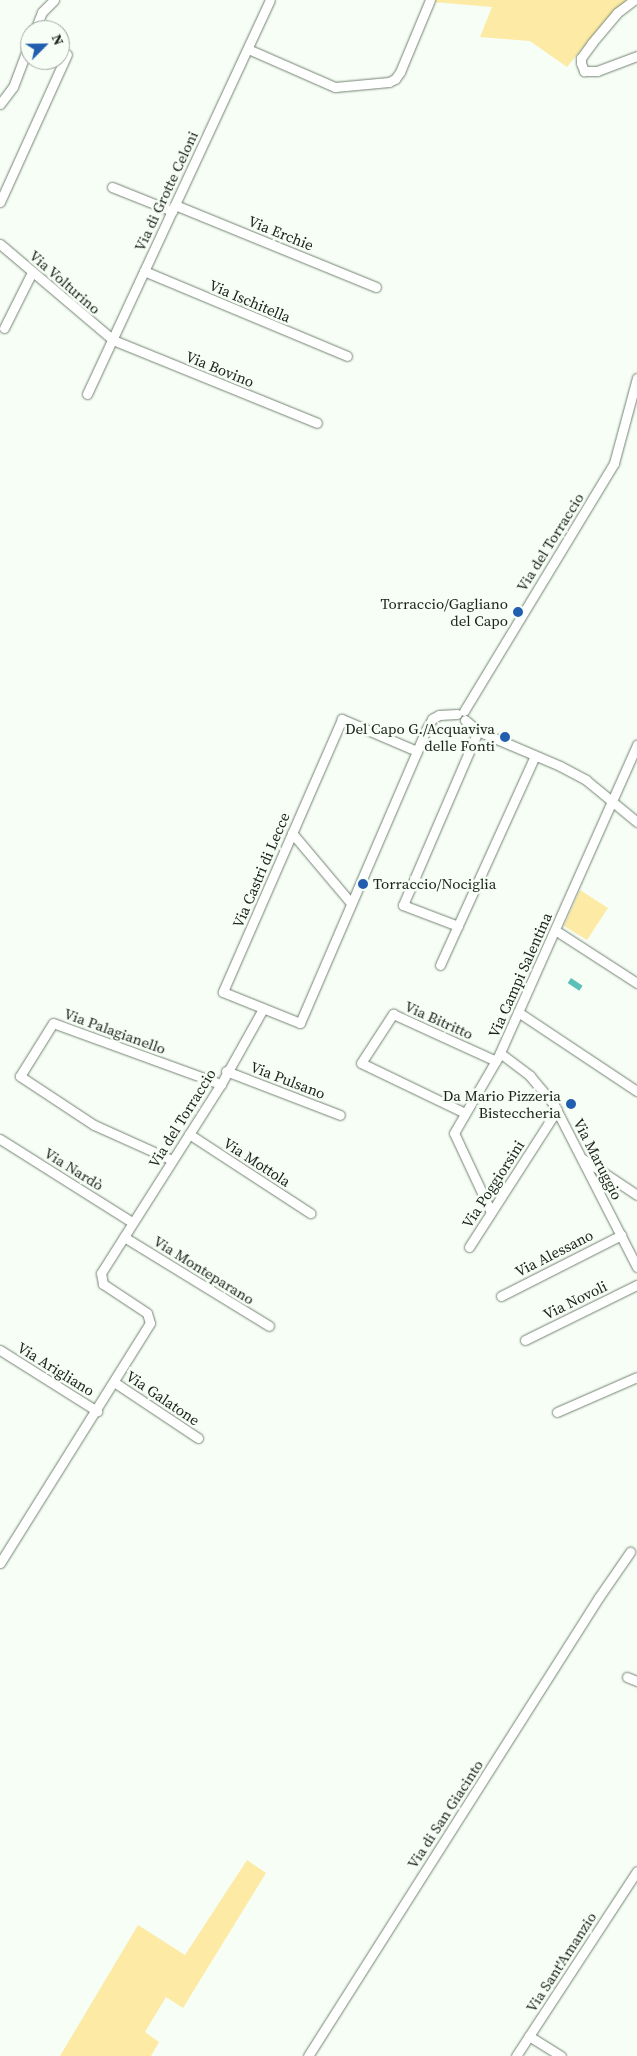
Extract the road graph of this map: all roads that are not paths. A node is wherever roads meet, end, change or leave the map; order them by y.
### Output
1 (54, 0) edge
2 (270, 0) edge
3 (430, 0) edge
4 (634, 0) edge
5 (39, 20) edge
6 (248, 49) junction
7 (637, 56) edge
8 (20, 68) edge
9 (60, 70) edge
10 (0, 104) edge
11 (112, 187) dead end
12 (0, 202) edge
13 (173, 208) junction
14 (0, 244) edge
15 (144, 271) junction
16 (32, 272) junction
17 (376, 287) dead end
18 (4, 328) dead end
19 (113, 340) junction
20 (346, 356) dead end
21 (637, 378) edge
22 (87, 394) dead end
23 (317, 423) dead end
24 (462, 715) junction
25 (478, 731) junction
26 (637, 744) edge
27 (417, 751) junction
28 (535, 756) junction
29 (613, 802) junction
30 (637, 822) edge
31 (292, 833) junction
32 (351, 904) junction
33 (458, 926) junction
34 (556, 930) junction
35 (440, 965) dead end
36 (637, 982) edge
37 (263, 1009) junction
38 (518, 1012) junction
39 (498, 1057) junction
40 (226, 1071) junction
41 (221, 1084) junction
42 (637, 1091) edge
43 (557, 1110) junction
44 (465, 1113) junction
45 (340, 1115) dead end
46 (189, 1134) junction
47 (0, 1139) edge
48 (582, 1158) junction
49 (172, 1160) junction
50 (637, 1195) edge
51 (491, 1212) junction
52 (310, 1213) dead end
53 (132, 1222) junction
54 (621, 1235) junction
55 (124, 1237) junction
56 (469, 1247) dead end
57 (637, 1267) edge
58 (637, 1285) edge
59 (501, 1296) dead end
60 (269, 1326) dead end
61 (525, 1340) dead end
62 (0, 1350) edge
63 (637, 1376) edge
64 (114, 1382) junction
65 (97, 1411) junction
66 (557, 1412) dead end
67 (198, 1438) dead end
68 (630, 1552) dead end
69 (0, 1563) edge
70 (627, 1678) dead end
71 (637, 1682) edge
72 (637, 1871) edge
73 (529, 2036) junction
74 (308, 2056) edge
75 (516, 2056) edge
76 (561, 2056) edge

1 - 5 street
2 - 6 street, Via di Grotte Celoni
3 - 6 street
4 - 7 street
6 - 13 street, Via di Grotte Celoni
8 - 10 street
9 - 12 street
11 - 13 street, Via Erchie
13 - 15 street, Via di Grotte Celoni
13 - 17 street, Via Erchie
14 - 16 street, Via Volturino
15 - 19 street, Via di Grotte Celoni
15 - 20 street, Via Ischitella
16 - 18 street
16 - 19 street, Via Volturino
19 - 22 street, Via di Grotte Celoni
19 - 23 street, Via Bovino
21 - 24 street, Via del Torraccio
24 - 25 street
24 - 27 street
25 - 28 street
25 - 33 street
26 - 29 street, Via Campi Salentina
27 - 31 street, Via Castri di Lecce
27 - 32 street
28 - 29 street
28 - 33 street
29 - 30 street
29 - 34 street, Via Campi Salentina
31 - 32 street
31 - 37 street, Via Castri di Lecce
32 - 37 street
33 - 35 street
34 - 36 street
34 - 38 street, Via Campi Salentina
37 - 40 street, Via del Torraccio
38 - 39 street, Via Campi Salentina
38 - 42 street
39 - 43 street, Via Maruggio
39 - 44 street, Via Campi Salentina
39 - 44 street, Via Bitritto
40 - 41 street, Via del Torraccio
40 - 45 street, Via Pulsano
41 - 46 street, Via del Torraccio
41 - 49 street, Via Palagianello
43 - 48 street, Via Maruggio
43 - 51 street, Via Poggiorsini
44 - 51 street, Via Campi Salentina
46 - 49 street, Via del Torraccio
46 - 52 street, Via Mottola
47 - 53 street, Via Nardò
48 - 50 street
48 - 54 street, Via Maruggio
49 - 53 street, Via del Torraccio
51 - 56 street, Via Poggiorsini
53 - 55 street, Via del Torraccio
54 - 57 street, Via Maruggio
54 - 59 street, Via Alessano
55 - 60 street, Via Monteparano
55 - 64 street, Via del Torraccio
58 - 61 street, Via Novoli
62 - 65 street, Via Arigliano
63 - 66 street
64 - 65 street, Via del Torraccio
64 - 67 street, Via Galatone
65 - 69 street, Via del Torraccio
68 - 74 street, Via di San Giacinto
70 - 71 street
72 - 73 street, Via Sant'Amanzio
73 - 75 street
73 - 76 street, Via Sant'Amanzio

